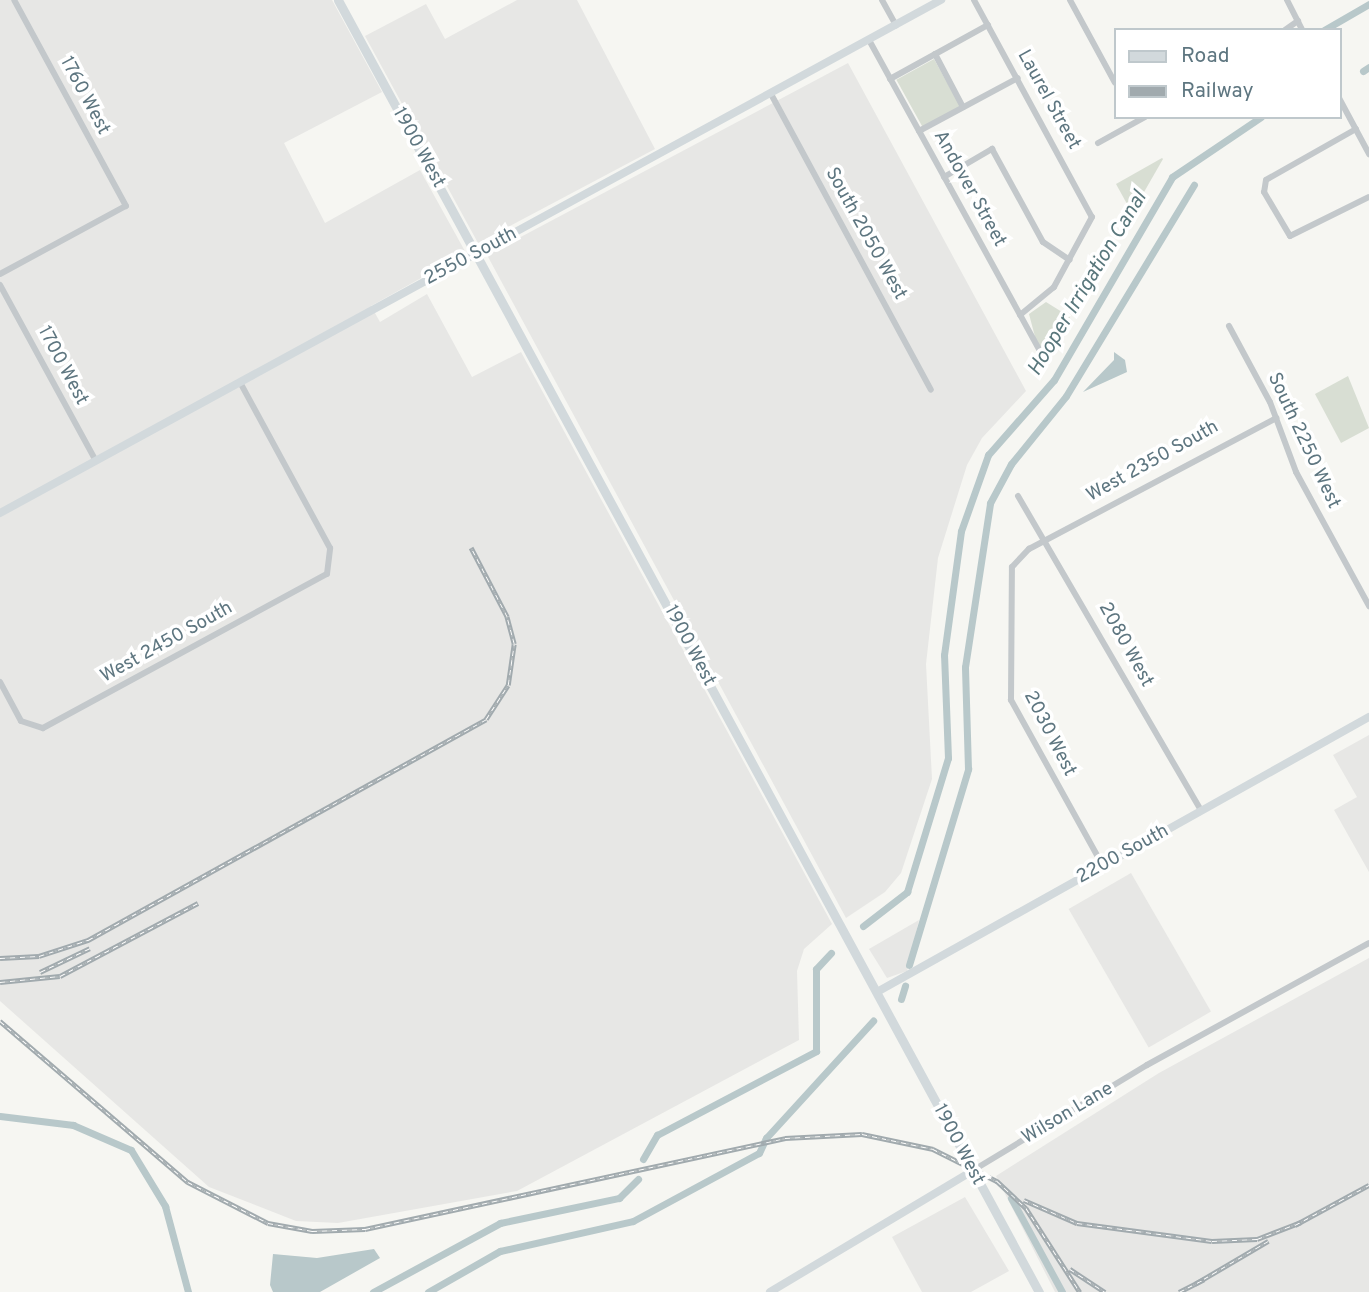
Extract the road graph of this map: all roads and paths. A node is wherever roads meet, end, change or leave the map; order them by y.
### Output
1 (14, 0) edge
2 (338, 0) edge
3 (882, 0) edge
4 (941, 0) edge
5 (974, 0) edge
6 (1070, 0) edge
7 (1287, 0) edge
8 (1298, 21) junction
9 (988, 24) junction
10 (896, 25) junction
11 (1288, 28) edge
12 (1302, 28) edge
13 (869, 40) junction
14 (935, 54) junction
15 (1018, 78) junction
16 (890, 79) junction
17 (1114, 81) edge
18 (771, 94) junction
19 (1341, 102) edge
20 (963, 107) junction
21 (1135, 120) edge
22 (1356, 129) junction
23 (919, 131) junction
24 (1098, 143) dead end
25 (1369, 154) edge
26 (944, 177) junction
27 (1369, 197) edge
28 (476, 254) junction
29 (1070, 260) junction
30 (0, 274) edge
31 (0, 285) edge
32 (1020, 314) junction
33 (1230, 326) dead end
34 (1041, 353) dead end
35 (240, 382) junction
36 (931, 390) dead end
37 (1276, 418) junction
38 (96, 461) junction
39 (1018, 496) dead end
40 (0, 513) edge
41 (1047, 539) junction
42 (1369, 606) edge
43 (0, 682) edge
44 (1369, 717) edge
45 (1201, 811) junction
46 (1103, 866) junction
47 (1369, 943) edge
48 (877, 992) junction
49 (972, 1171) junction
50 (770, 1292) edge
51 (1039, 1292) edge

1 - 30 street, 1760 West
2 - 28 main road, 1900 West
3 - 10 street
4 - 10 street, 2550 South
5 - 9 street, Laurel Street
6 - 17 street
7 - 8 street
8 - 11 street
8 - 12 street
9 - 14 street
9 - 15 street, Laurel Street
10 - 13 street, 2550 South
13 - 16 street, Andover Street
13 - 18 street, 2550 South
14 - 16 street
14 - 20 street
15 - 20 street
15 - 29 street, Laurel Street
16 - 23 street, Andover Street
18 - 28 street, 2550 South
18 - 36 street, South 2050 West
19 - 22 street
20 - 23 street
21 - 24 street
22 - 25 street
22 - 27 street
23 - 26 street, Andover Street
26 - 29 street
26 - 32 street, Andover Street
28 - 35 street, 2550 South
28 - 48 main road, 1900 West
29 - 32 street
31 - 38 street, 1700 West
32 - 34 street, Andover Street
33 - 37 street, South 2250 West
35 - 38 street, 2550 South
35 - 43 street, West 2450 South
37 - 41 street, West 2350 South
37 - 42 street, South 2250 West
38 - 40 street, 2550 South
39 - 41 street, 2080 West
41 - 45 street, 2080 West
41 - 46 street, 2030 West
44 - 45 street, 2200 South
45 - 46 street, 2200 South
46 - 48 street, 2200 South
47 - 49 street, Wilson Lane
48 - 49 main road, 1900 West
49 - 50 street, Wilson Lane
49 - 51 main road, 1900 West

